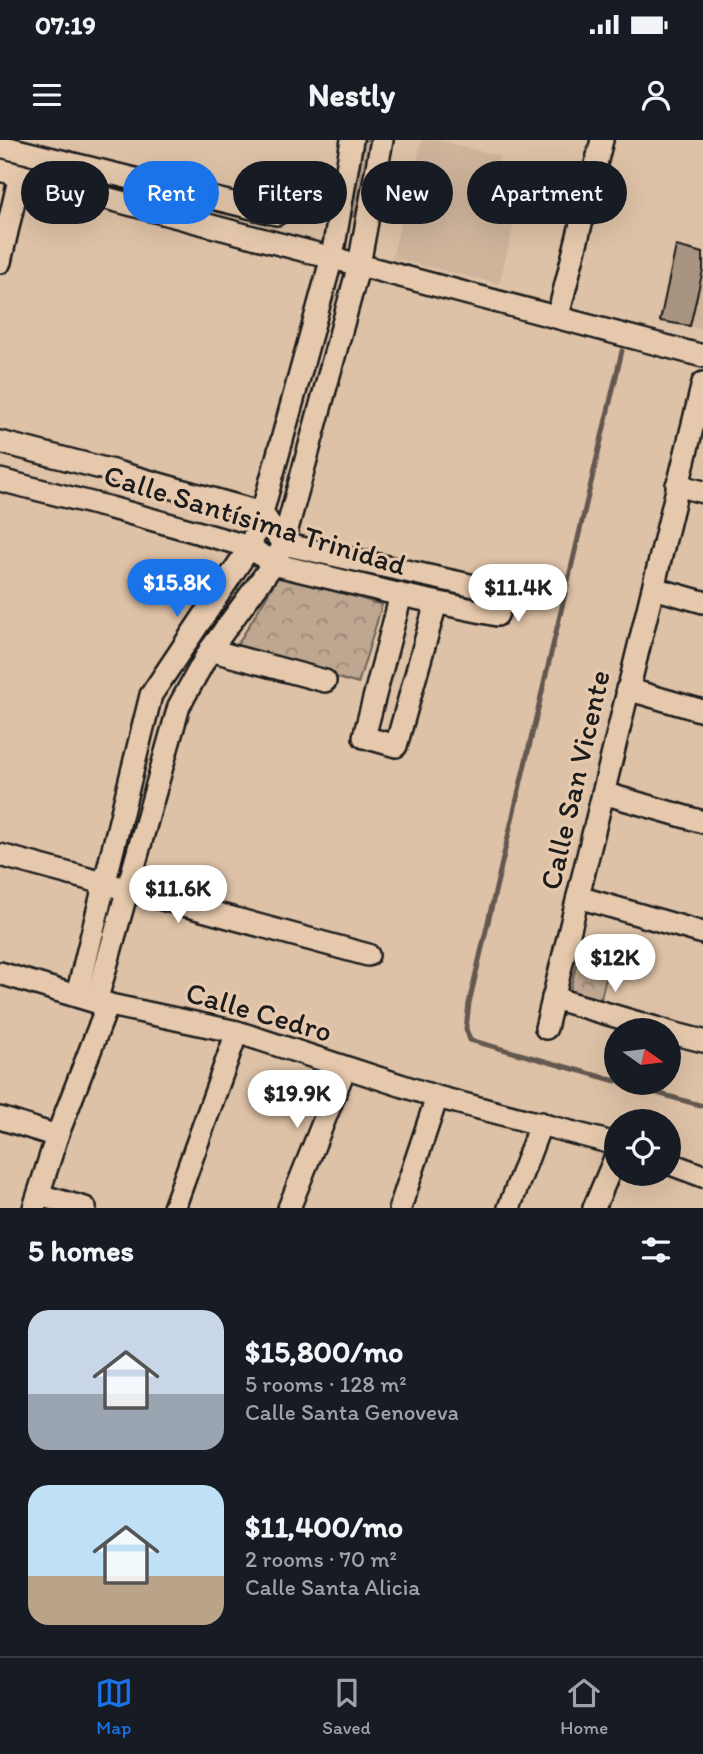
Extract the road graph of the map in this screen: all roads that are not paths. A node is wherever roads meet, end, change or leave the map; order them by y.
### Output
1 (352, 140) edge
2 (382, 140) edge
3 (602, 140) edge
4 (0, 146) edge
5 (10, 173) edge
6 (233, 203) edge
7 (332, 257) junction
8 (0, 262) edge
9 (359, 265) junction
10 (558, 316) junction
11 (703, 356) edge
12 (703, 383) edge
13 (0, 442) edge
14 (0, 480) edge
15 (677, 485) junction
16 (703, 492) edge
17 (262, 513) junction
18 (283, 544) junction
19 (250, 547) junction
20 (273, 564) junction
21 (653, 588) junction
22 (401, 596) junction
23 (703, 602) edge
24 (436, 603) junction
25 (210, 650) junction
26 (325, 681) dead end
27 (627, 689) junction
28 (703, 711) edge
29 (603, 793) junction
30 (703, 822) edge
31 (0, 855) edge
32 (104, 883) junction
33 (128, 889) junction
34 (578, 897) junction
35 (703, 933) edge
36 (368, 955) dead end
37 (0, 973) edge
38 (553, 998) junction
39 (94, 1000) junction
40 (622, 1018) edge
41 (546, 1028) dead end
42 (237, 1032) junction
43 (681, 1035) edge
44 (703, 1041) edge
45 (345, 1068) junction
46 (437, 1097) junction
47 (0, 1118) edge
48 (541, 1123) junction
49 (57, 1136) junction
50 (604, 1141) edge
51 (681, 1168) edge
52 (703, 1176) edge
53 (604, 1184) edge
54 (36, 1202) edge
55 (85, 1208) edge
56 (174, 1208) edge
57 (289, 1208) edge
58 (400, 1208) edge
59 (509, 1208) edge
60 (594, 1208) edge

1 - 7 street
2 - 9 street
3 - 10 street
4 - 6 street
5 - 7 street
5 - 8 street
7 - 9 street
7 - 17 street
9 - 10 street
9 - 18 street
10 - 11 street
12 - 15 street, Calle San Vicente
13 - 17 street, Calle Santísima Trinidad
14 - 19 street, Calle Santísima Trinidad
15 - 16 street
15 - 21 street, Calle San Vicente
17 - 18 street, Calle Santísima Trinidad
17 - 19 street
18 - 20 street
18 - 24 street, Calle Santísima Trinidad
19 - 20 street, Calle Santísima Trinidad
19 - 32 street
20 - 22 street, Calle Santísima Trinidad
20 - 25 street
21 - 23 street
21 - 27 street, Calle San Vicente
22 - 24 street, Calle Santísima Trinidad
22 - 24 street
25 - 26 street
25 - 33 street
27 - 28 street
27 - 29 street, Calle San Vicente
29 - 30 street
29 - 34 street, Calle San Vicente
31 - 32 street
32 - 33 street
32 - 39 street
33 - 36 street
33 - 39 street
34 - 35 street
34 - 38 street, Calle San Vicente
37 - 39 street, Calle Cedro
38 - 40 street
38 - 41 street, Calle San Vicente
39 - 42 street, Calle Cedro
39 - 49 street
42 - 45 street, Calle Cedro
42 - 56 street
43 - 44 street
45 - 46 street, Calle Cedro
45 - 57 street
46 - 48 street, Calle Cedro
46 - 58 street
47 - 49 street
48 - 50 street, Calle Cedro
48 - 59 street
49 - 54 street
51 - 52 street
53 - 60 street
54 - 55 street

